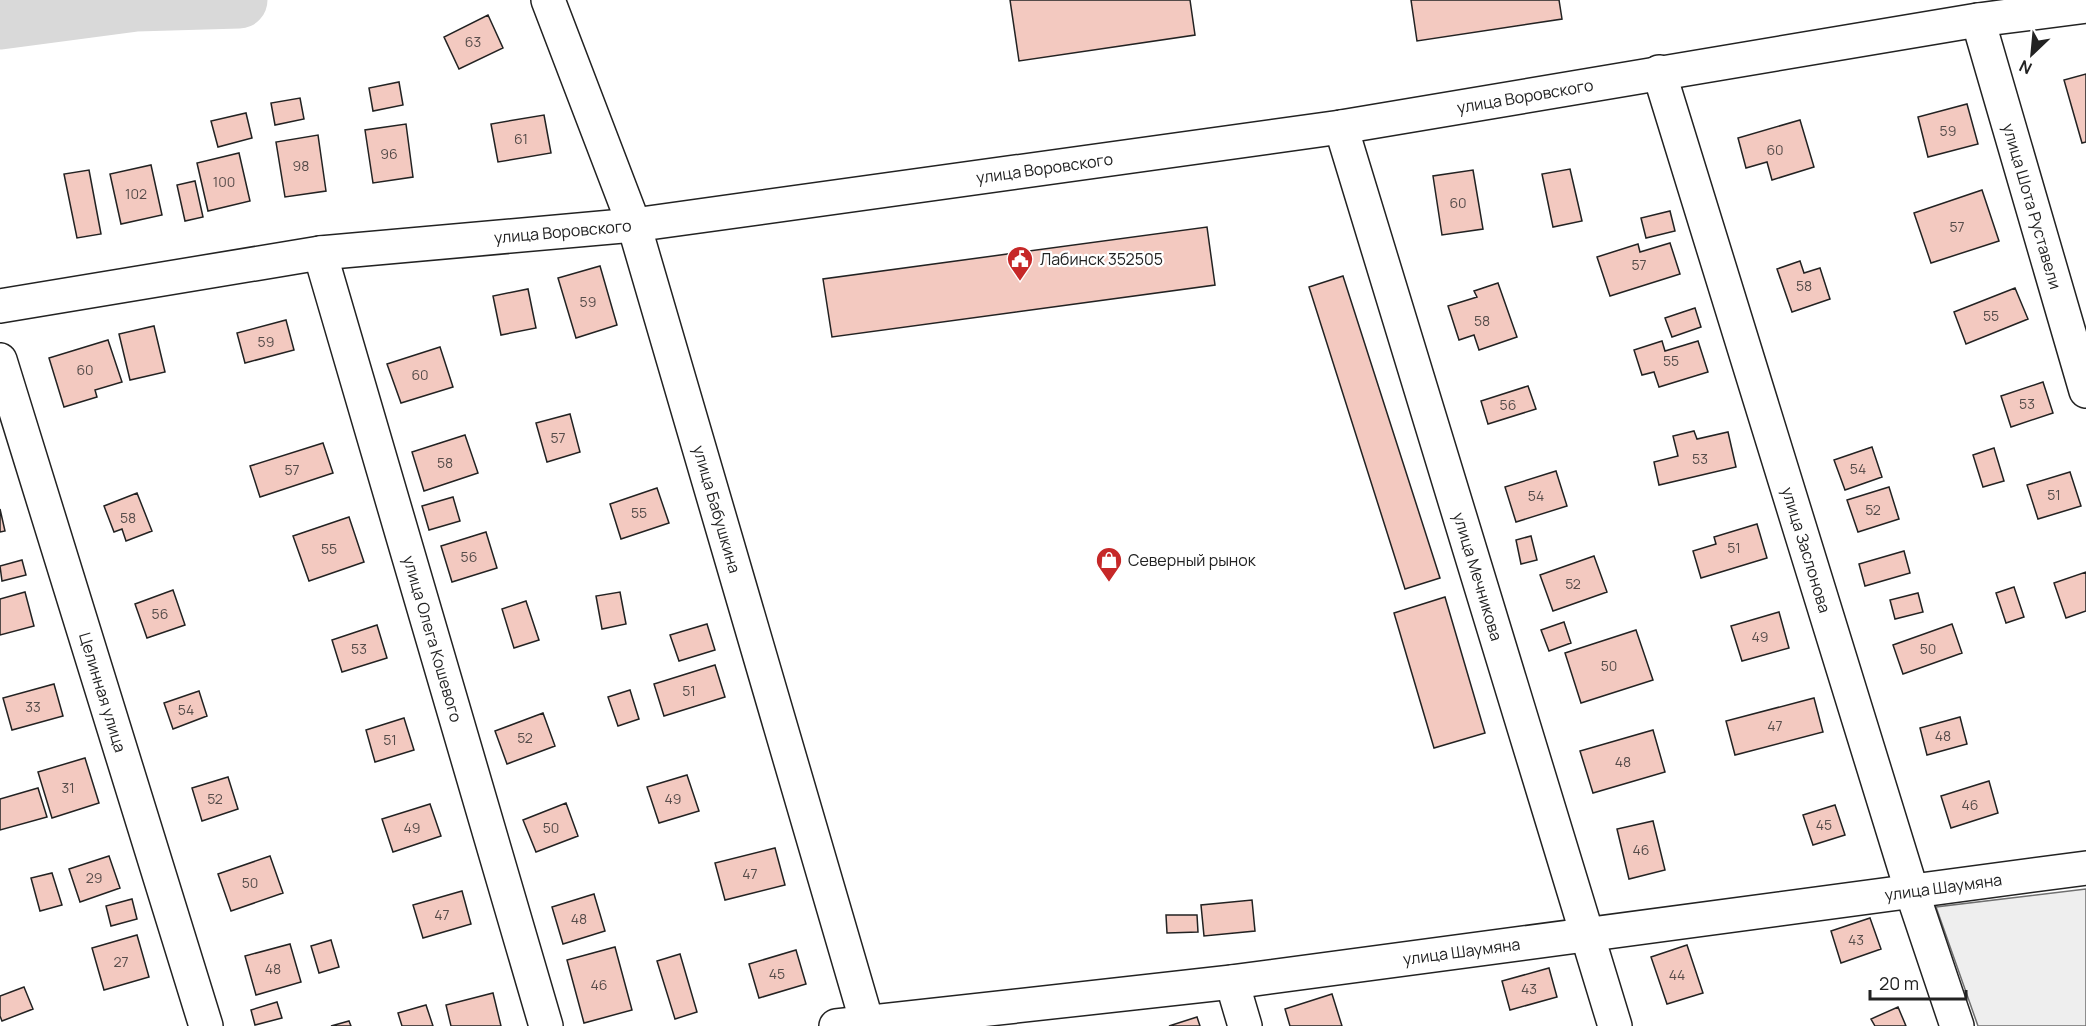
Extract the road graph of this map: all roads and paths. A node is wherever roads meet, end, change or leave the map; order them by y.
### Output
1 (548, 0) edge
2 (2086, 6) edge
3 (1978, 20) junction
4 (1659, 72) junction
5 (1341, 127) junction
6 (634, 225) junction
7 (320, 253) junction
8 (0, 306) edge
9 (0, 360) edge
10 (2086, 391) edge
11 (2086, 868) edge
12 (1912, 892) junction
13 (1586, 935) junction
14 (1232, 982) junction
15 (857, 1024) edge
16 (206, 1026) edge
17 (546, 1026) edge
18 (1245, 1026) edge
19 (1615, 1026) edge
20 (1958, 1026) edge

1 - 6 street, улица Бабушкина
2 - 3 street, улица Воровского
3 - 4 street, улица Воровского
3 - 10 street, улица Шота Руставели
4 - 5 street, улица Воровского
4 - 12 street, улица Заслонова
5 - 6 street, улица Воровского
5 - 13 street, улица Мечникова
6 - 7 street, улица Воровского
6 - 15 street, улица Бабушкина
7 - 8 street, улица Воровского
7 - 17 street, улица Олега Кошевого
9 - 16 street, Целинная улица
11 - 12 street, улица Шаумяна
12 - 13 street, улица Шаумяна
12 - 20 street, улица Заслонова
13 - 14 street, улица Шаумяна
13 - 19 street, улица Мечникова
14 - 15 street, улица Шаумяна
14 - 18 street

